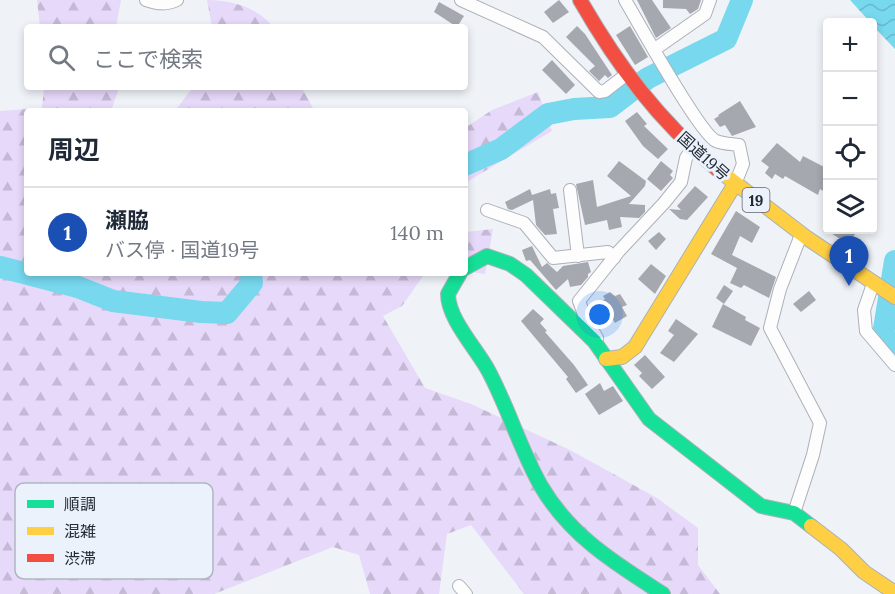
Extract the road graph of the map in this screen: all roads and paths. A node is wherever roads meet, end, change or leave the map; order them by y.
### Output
1 (146, 0) edge
2 (177, 0) edge
3 (461, 0) edge
4 (580, 0) edge
5 (626, 0) edge
6 (710, 0) edge
7 (655, 49) junction
8 (629, 77) junction
9 (693, 147) junction
10 (735, 184) junction
11 (570, 190) dead end
12 (486, 210) dead end
13 (801, 235) junction
14 (578, 256) junction
15 (614, 258) junction
16 (468, 266) edge
17 (458, 276) edge
18 (873, 284) junction
19 (895, 297) edge
20 (594, 341) junction
21 (606, 359) junction
22 (895, 364) edge
23 (794, 513) junction
24 (894, 593) edge
25 (663, 594) edge

1 - 2 street
3 - 8 street
4 - 8 main road, 国道19号 / 19
5 - 7 street
6 - 7 street
7 - 10 street
8 - 9 main road, 国道19号 / 19
9 - 10 main road, 国道19号 / 19
9 - 15 street
10 - 13 main road, 国道19号 / 19
10 - 21 main road
11 - 14 street
12 - 14 street
13 - 18 main road, 国道19号 / 19
13 - 23 street
14 - 15 street
15 - 20 street
16 - 20 main road
17 - 25 main road
18 - 19 main road, 国道19号 / 19
18 - 22 street
20 - 21 main road
21 - 23 main road
23 - 24 main road

